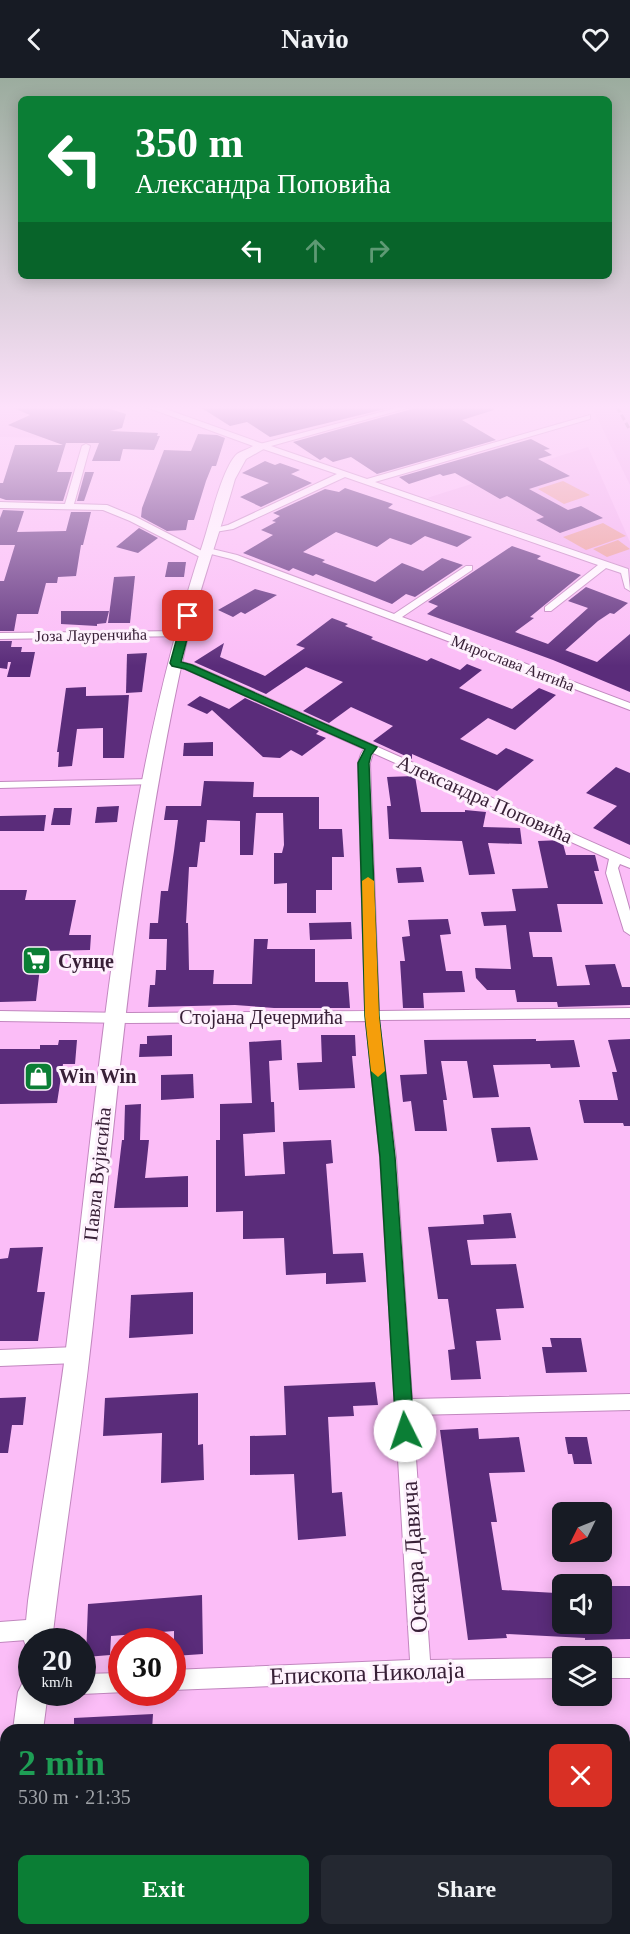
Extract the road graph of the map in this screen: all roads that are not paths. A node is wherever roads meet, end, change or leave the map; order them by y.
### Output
1 (72, 494) edge
2 (226, 494) edge
3 (303, 494) edge
4 (400, 494) edge
5 (0, 505) edge
6 (69, 505) junction
7 (216, 529) junction
8 (207, 553) junction
9 (605, 564) junction
10 (469, 568) dead end
11 (627, 572) edge
12 (630, 588) edge
13 (548, 609) dead end
14 (395, 618) junction
15 (182, 634) junction
16 (0, 636) edge
17 (175, 663) junction
18 (630, 708) edge
19 (372, 747) junction
20 (152, 782) junction
21 (0, 784) edge
22 (616, 858) junction
23 (630, 864) edge
24 (630, 931) edge
25 (630, 1013) edge
26 (0, 1016) edge
27 (372, 1016) junction
28 (114, 1018) junction
29 (77, 1355) junction
30 (0, 1358) edge
31 (630, 1402) edge
32 (403, 1407) junction
33 (40, 1628) edge
34 (0, 1632) edge
35 (18, 1633) edge
36 (552, 1668) edge
37 (612, 1668) edge
38 (630, 1668) edge
39 (422, 1670) junction
40 (186, 1679) edge
41 (31, 1706) edge
42 (29, 1724) edge

1 - 6 street
2 - 7 street, Павла Вујисића
3 - 7 street
4 - 9 street
5 - 6 street, Мирослава Антића
6 - 8 street, Мирослава Антића
7 - 8 street, Павла Вујисића
8 - 14 street, Мирослава Антића
8 - 15 street, Павла Вујисића
9 - 11 street
9 - 13 street
10 - 14 street
11 - 12 street
14 - 18 street, Мирослава Антића
15 - 16 street, Јоза Лауренчића
15 - 17 street, Павла Вујисића
17 - 19 street, Александра Поповића
17 - 20 street, Павла Вујисића
19 - 22 street, Александра Поповића
19 - 27 street, Оскара Давича
20 - 21 street
20 - 28 street, Павла Вујисића
22 - 23 street, Александра Поповића
22 - 24 street
25 - 27 street, Стојана Дечермића
26 - 28 street, Стојана Дечермића
27 - 28 street, Стојана Дечермића
27 - 32 street, Оскара Давича
28 - 29 street, Павла Вујисића
29 - 30 street
29 - 33 street, Павла Вујисића
31 - 32 street
32 - 39 street, Оскара Давича
34 - 35 street
36 - 39 street, Епископа Николаја
37 - 38 street
39 - 40 street, Епископа Николаја
41 - 42 street

